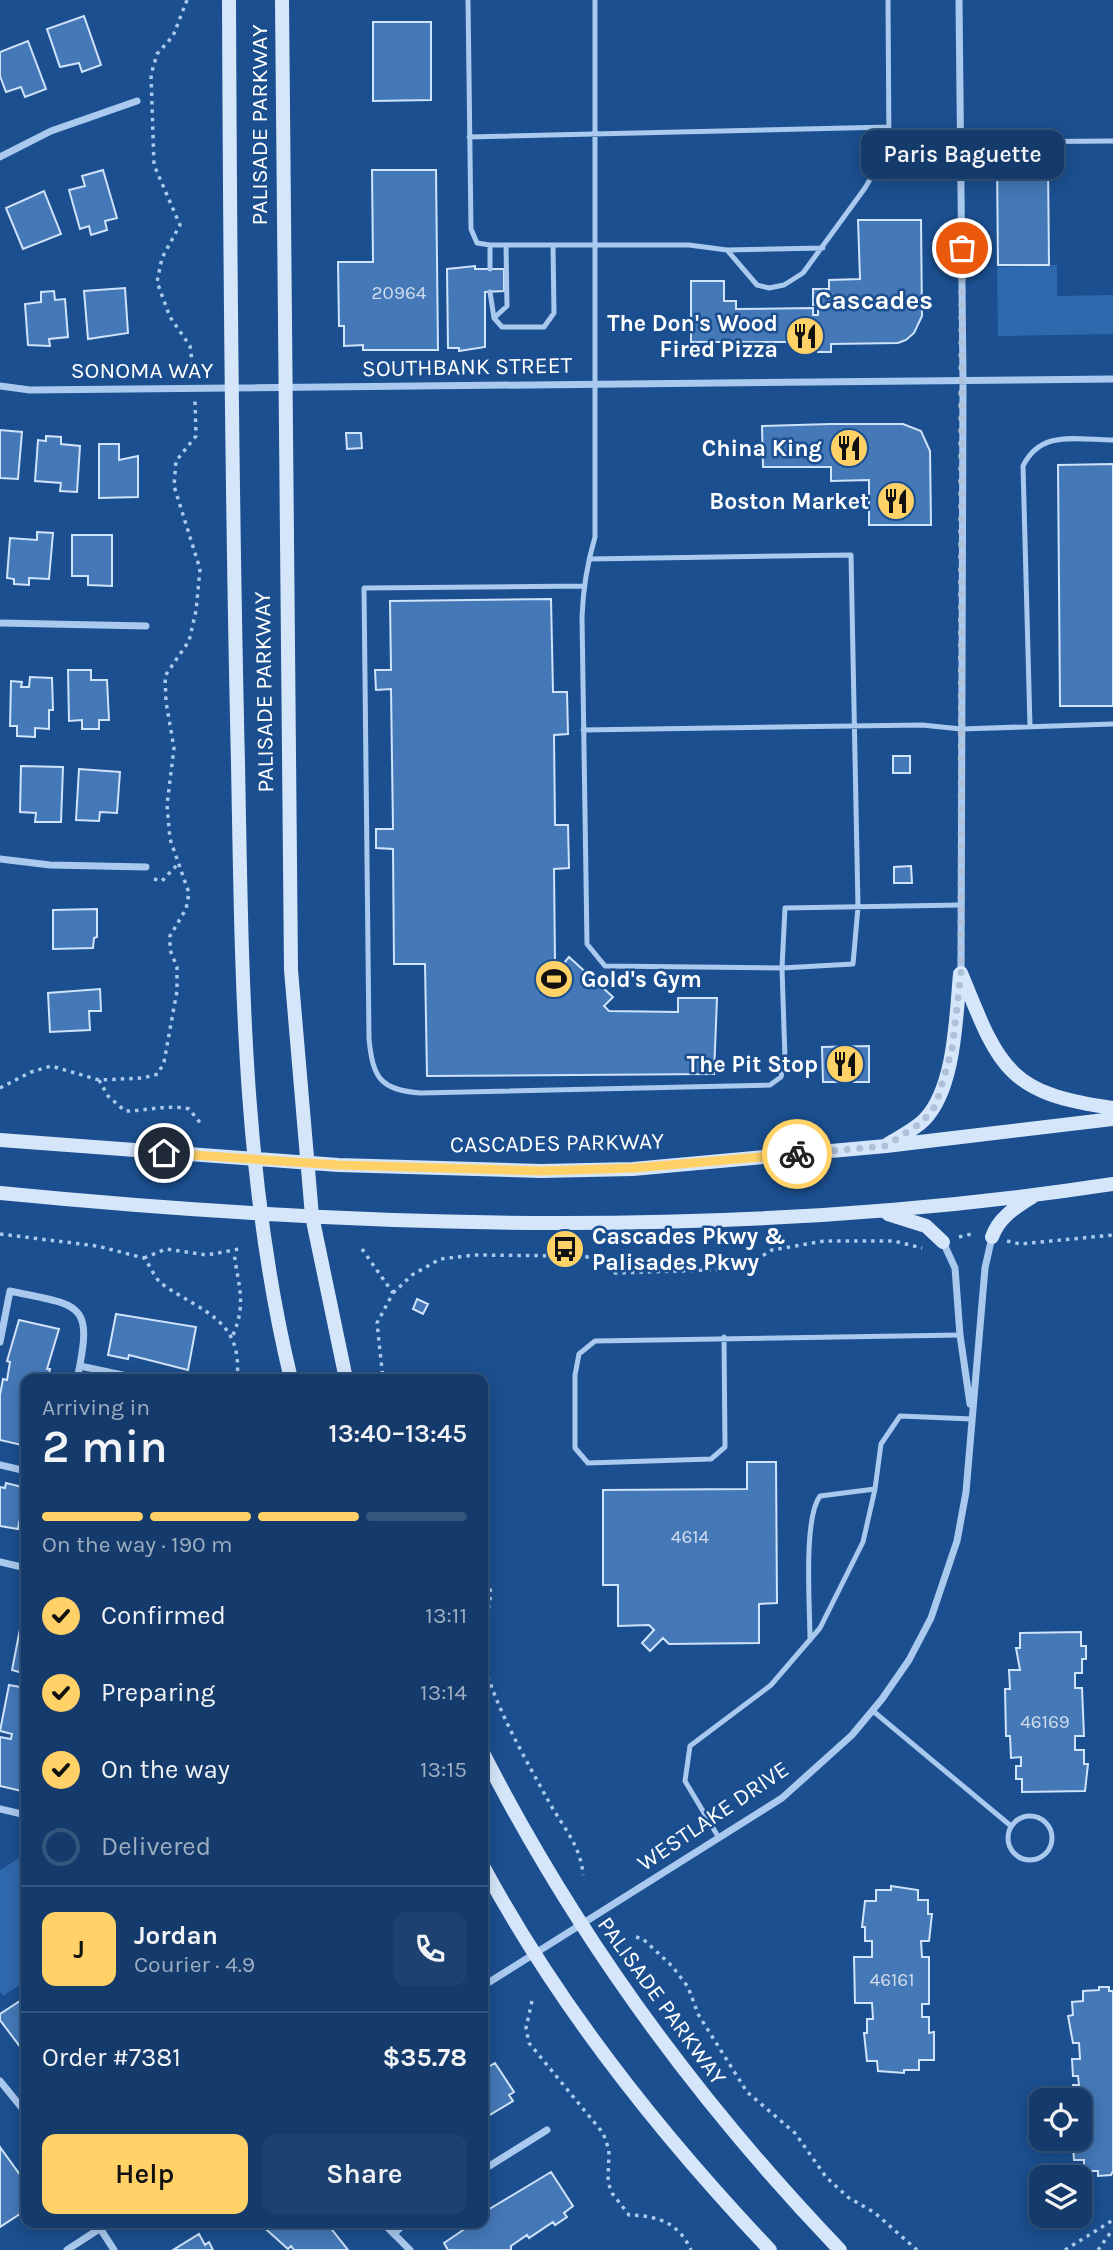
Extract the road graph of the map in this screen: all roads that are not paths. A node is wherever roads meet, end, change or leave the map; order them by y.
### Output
1 (229, 0) edge
2 (282, 0) edge
3 (468, 0) edge
4 (595, 0) edge
5 (888, 0) edge
6 (959, 0) edge
7 (137, 102) dead end
8 (889, 127) junction
9 (597, 132) junction
10 (469, 137) junction
11 (1113, 141) edge
12 (961, 142) junction
13 (0, 157) edge
14 (506, 245) junction
15 (553, 245) junction
16 (490, 246) junction
17 (597, 246) junction
18 (823, 248) junction
19 (727, 250) junction
20 (489, 269) dead end
21 (490, 292) dead end
22 (494, 318) junction
23 (1113, 379) edge
24 (963, 380) junction
25 (596, 385) junction
26 (0, 386) edge
27 (284, 388) junction
28 (230, 389) junction
29 (1113, 440) edge
30 (589, 559) junction
31 (583, 586) junction
32 (0, 623) edge
33 (146, 626) dead end
34 (1113, 724) edge
35 (1030, 726) junction
36 (855, 728) junction
37 (961, 729) junction
38 (583, 730) junction
39 (0, 859) edge
40 (146, 867) road end
41 (961, 905) junction
42 (858, 908) junction
43 (782, 968) junction
44 (961, 973) junction
45 (1113, 1108) edge
46 (1113, 1119) edge
47 (0, 1140) edge
48 (886, 1146) junction
49 (254, 1160) junction
50 (306, 1163) junction
51 (1113, 1184) edge
52 (0, 1193) edge
53 (1034, 1195) junction
54 (873, 1210) junction
55 (259, 1214) junction
56 (312, 1216) junction
57 (986, 1236) joint
58 (948, 1241) joint
59 (960, 1335) junction
60 (724, 1338) junction
61 (0, 1342) edge
62 (80, 1366) junction
63 (78, 1374) edge
64 (118, 1374) edge
65 (290, 1374) edge
66 (345, 1374) edge
67 (972, 1419) junction
68 (0, 1465) edge
69 (21, 1470) edge
70 (876, 1489) junction
71 (1, 1562) edge
72 (21, 1566) edge
73 (0, 1573) edge
74 (810, 1640) junction
75 (873, 1711) junction
76 (488, 1763) edge
77 (0, 1809) edge
78 (21, 1814) edge
79 (1011, 1826) junction
80 (719, 1838) junction
81 (488, 1874) edge
82 (580, 1926) junction
83 (534, 1952) junction
84 (488, 1983) edge
85 (0, 2081) edge
86 (21, 2107) edge
87 (547, 2130) dead end
88 (488, 2167) edge
89 (95, 2228) edge
90 (99, 2228) edge
91 (388, 2228) edge
92 (400, 2228) edge
93 (394, 2234) junction
94 (67, 2250) edge
95 (114, 2250) edge
96 (410, 2250) edge
97 (770, 2250) edge
98 (840, 2250) edge

1 - 28 main road, PALISADE PARKWAY
2 - 27 main road, PALISADE PARKWAY
3 - 10 lane
4 - 9 lane
5 - 8 lane
6 - 12 street
7 - 13 street
8 - 9 lane
8 - 18 lane
9 - 10 lane
9 - 17 lane
10 - 16 lane
11 - 12 lane
12 - 24 street
14 - 15 lane
14 - 16 lane
14 - 22 lane
15 - 17 lane
15 - 22 lane
16 - 20 lane
17 - 19 lane
17 - 25 lane
18 - 19 lane
18 - 19 lane
21 - 22 lane
23 - 24 street, SOUTHBANK STREET
24 - 25 street, SOUTHBANK STREET
24 - 37 street
25 - 27 street, SOUTHBANK STREET
25 - 30 lane
26 - 28 street, SONOMA WAY
27 - 28 street, SONOMA WAY
27 - 50 main road, PALISADE PARKWAY
28 - 49 main road, PALISADE PARKWAY
29 - 35 lane
30 - 31 lane
30 - 36 lane
31 - 38 lane
31 - 43 lane
32 - 33 street
34 - 35 lane
35 - 37 lane
36 - 37 lane
36 - 38 lane
36 - 42 lane
37 - 41 street
38 - 43 lane
39 - 40 street
41 - 42 lane
41 - 44 street
42 - 43 lane
42 - 43 lane
44 - 45 main road
44 - 48 main road
46 - 48 main road, CASCADES PARKWAY
47 - 49 main road, CASCADES PARKWAY
48 - 50 main road, CASCADES PARKWAY
49 - 50 main road, CASCADES PARKWAY
49 - 55 main road, PALISADE PARKWAY
50 - 56 main road, PALISADE PARKWAY
51 - 53 main road
52 - 55 main road
53 - 54 main road
53 - 57 main road
54 - 56 main road
54 - 58 main road
55 - 56 main road
55 - 65 main road, PALISADE PARKWAY
56 - 66 main road, PALISADE PARKWAY
57 - 67 street, WESTLAKE DRIVE
58 - 59 street, WESTLAKE DRIVE
59 - 60 lane
59 - 67 street, WESTLAKE DRIVE
60 - 60 lane
61 - 62 street
62 - 63 street
62 - 64 street
67 - 70 lane
67 - 75 street, WESTLAKE DRIVE
68 - 69 street
70 - 74 lane
70 - 74 lane
71 - 72 street
71 - 73 street
74 - 80 lane
75 - 79 lane
75 - 80 street, WESTLAKE DRIVE
76 - 82 main road, PALISADE PARKWAY
77 - 78 street
79 - 79 lane
80 - 82 street, WESTLAKE DRIVE
81 - 83 main road
82 - 83 street, WESTLAKE DRIVE
82 - 98 main road, PALISADE PARKWAY
83 - 84 street, WESTLAKE DRIVE
83 - 97 main road
85 - 86 street
87 - 88 street
89 - 94 street
90 - 95 street
91 - 93 street
92 - 93 street
93 - 96 street

